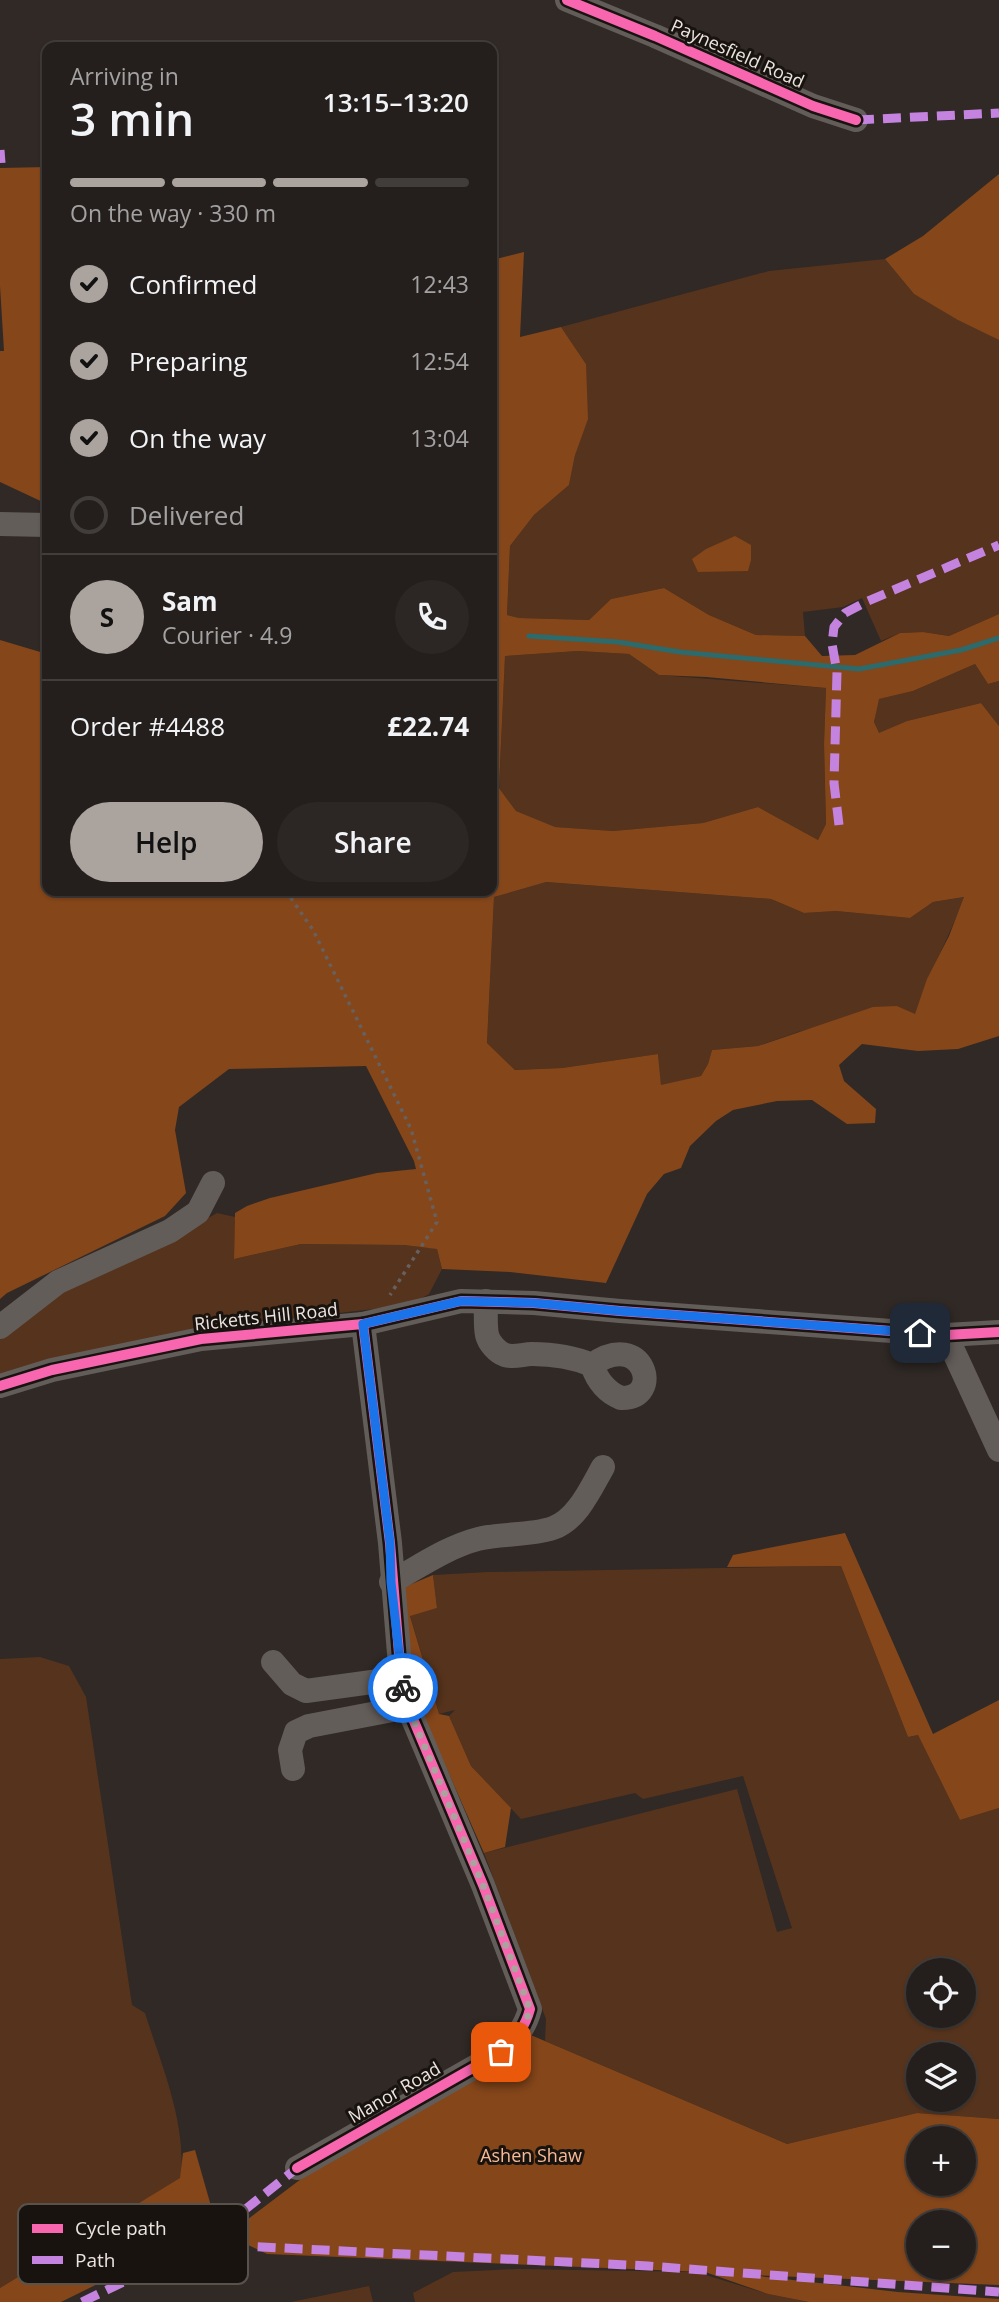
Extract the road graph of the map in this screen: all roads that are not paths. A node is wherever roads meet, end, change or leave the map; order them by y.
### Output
1 (567, 0) edge
2 (856, 120) dead end
3 (0, 524) edge
4 (42, 526) edge
5 (213, 1183) dead end
6 (486, 1301) junction
7 (363, 1324) junction
8 (0, 1327) edge
9 (999, 1332) edge
10 (946, 1335) junction
11 (592, 1365) dead end
12 (0, 1386) edge
13 (999, 1450) edge
14 (603, 1467) dead end
15 (391, 1582) junction
16 (272, 1662) dead end
17 (401, 1678) junction
18 (408, 1707) junction
19 (293, 1769) dead end
20 (297, 2168) dead end

1 - 2 street, Paynesfield Road
3 - 4 street
5 - 8 street
6 - 7 street, Ricketts Hill Road
6 - 10 street, Ricketts Hill Road
6 - 11 street
7 - 12 street, Ricketts Hill Road
7 - 15 street, Manor Road
9 - 10 street, Ricketts Hill Road
10 - 13 street
14 - 15 street
15 - 17 street, Manor Road
16 - 17 street
17 - 18 street, Manor Road
18 - 19 street
18 - 20 street, Manor Road

